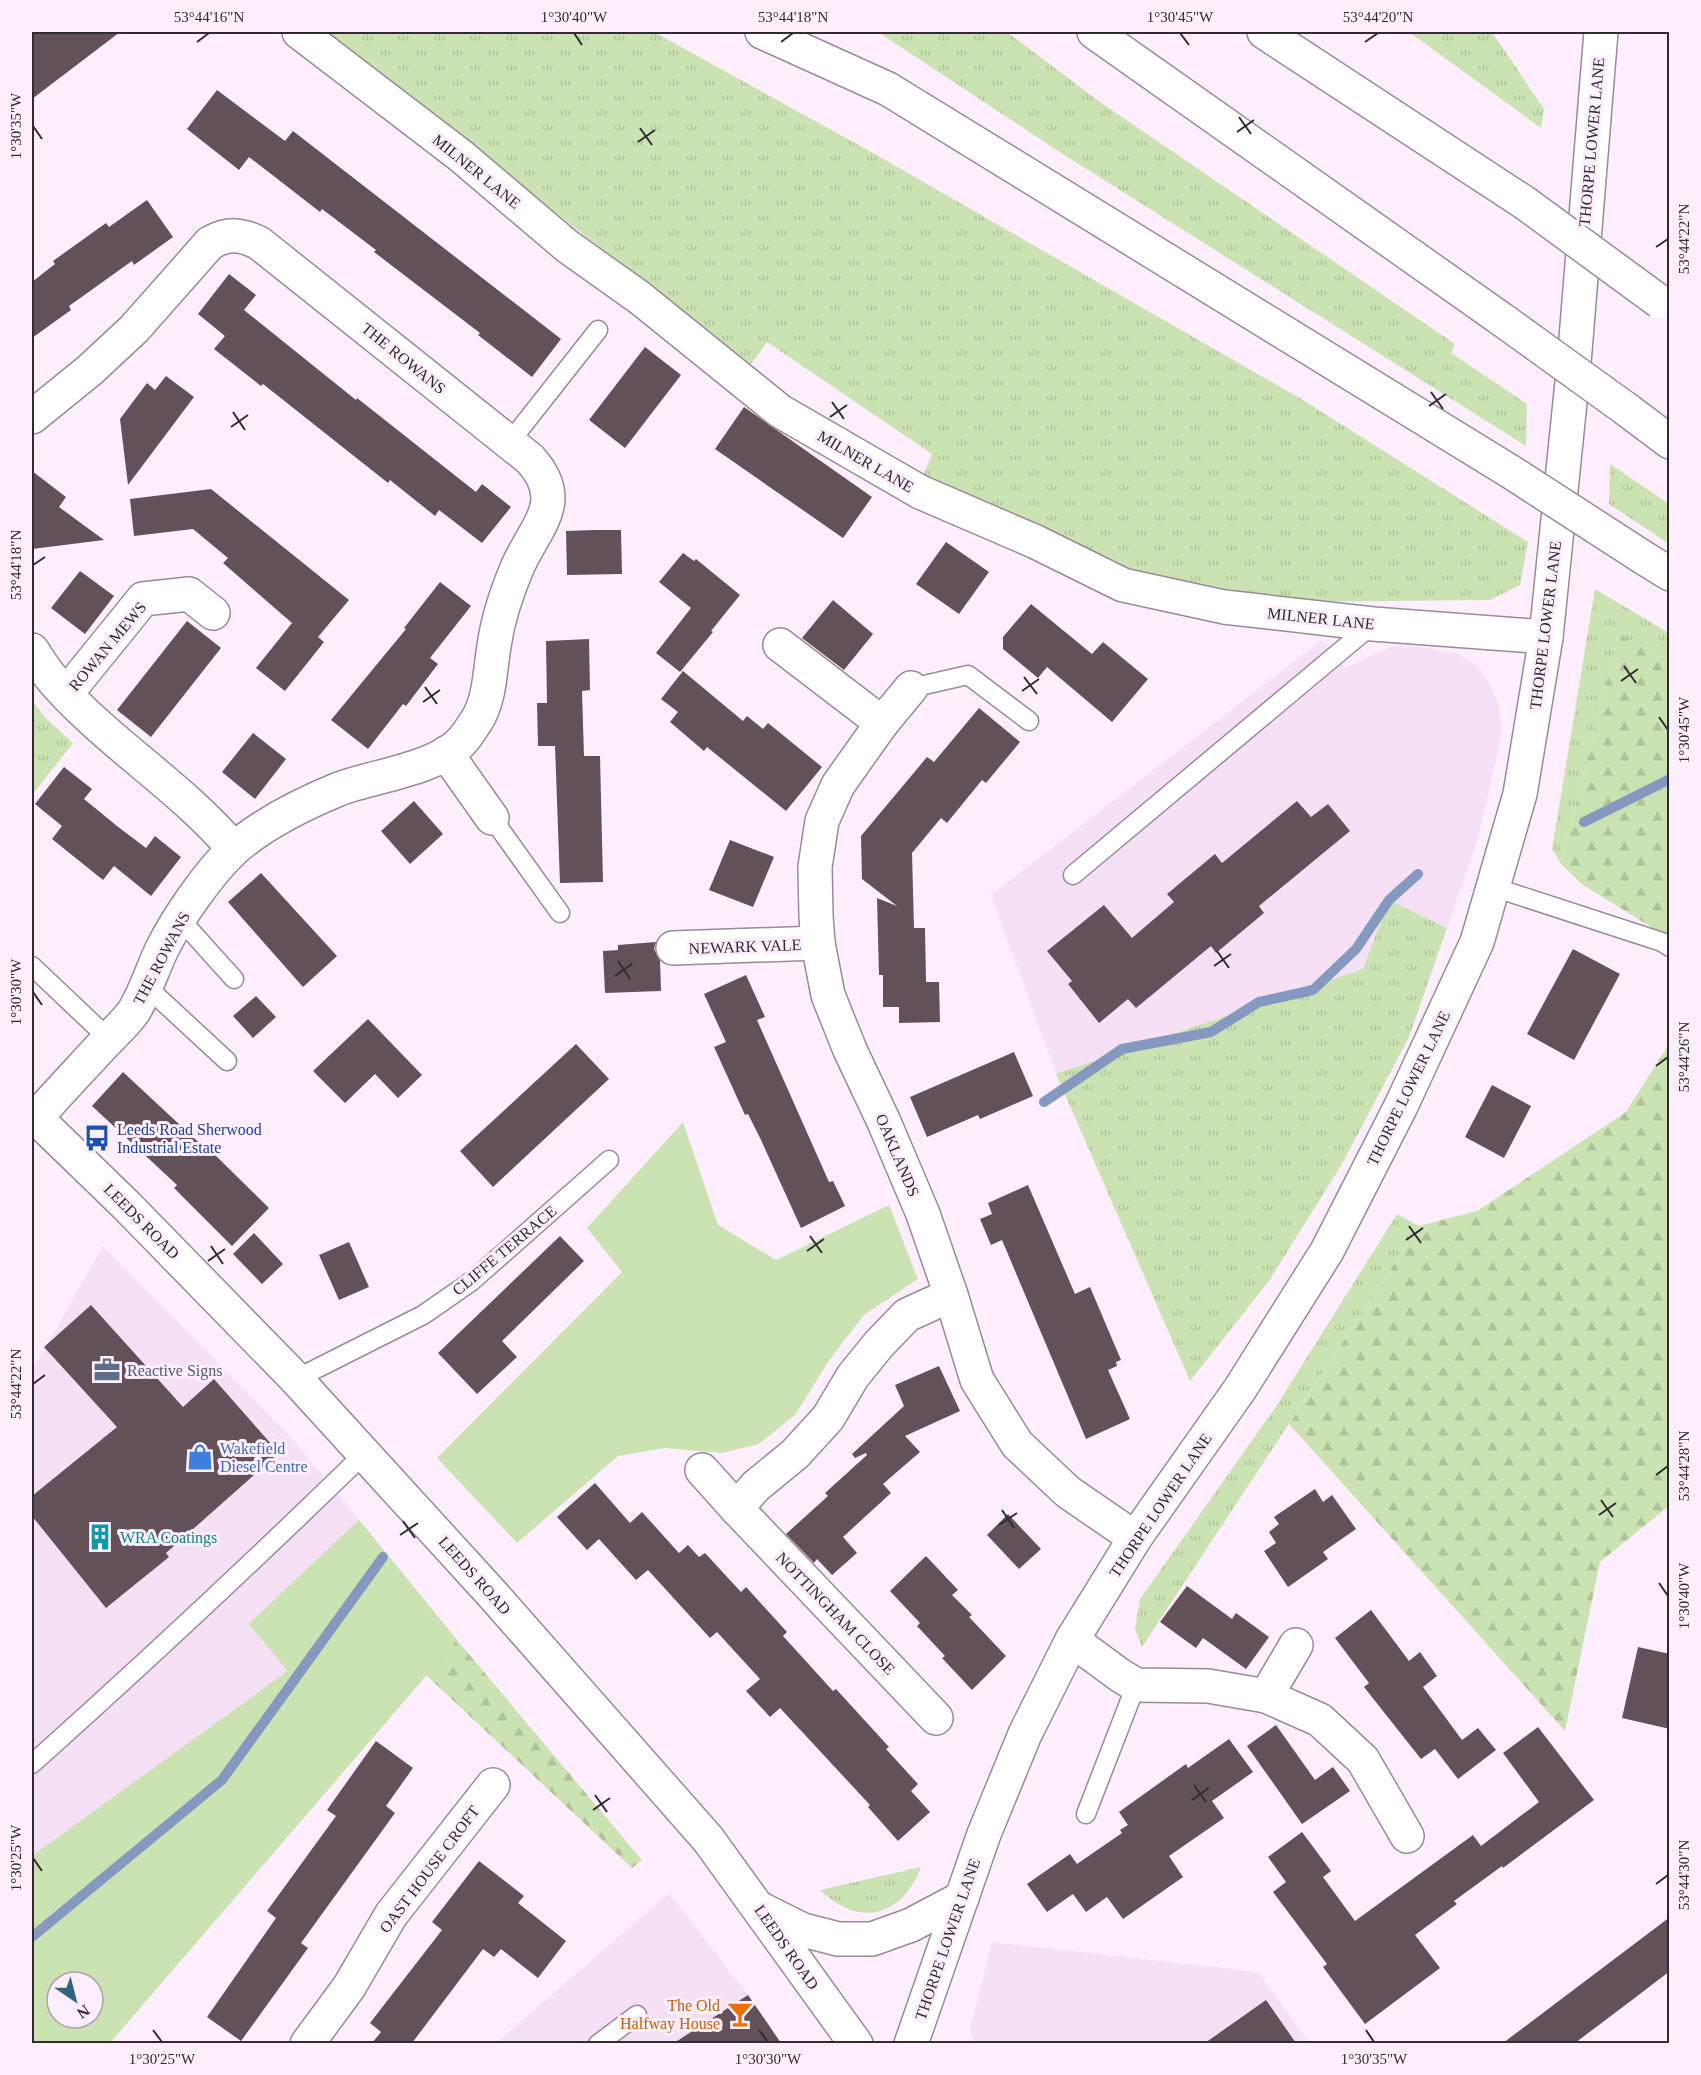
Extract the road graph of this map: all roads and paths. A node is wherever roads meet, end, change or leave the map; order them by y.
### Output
1 (299, 32) edge
2 (762, 32) edge
3 (814, 32) edge
4 (1094, 32) edge
5 (1264, 32) edge
6 (1306, 32) edge
7 (1601, 32) edge
8 (888, 89) junction
9 (1427, 137) junction
10 (1665, 305) edge
11 (598, 330) dead end
12 (32, 417) edge
13 (1670, 442) edge
14 (509, 443) junction
15 (1657, 566) edge
16 (213, 613) dead end
17 (1373, 624) junction
18 (1546, 637) junction
19 (780, 645) dead end
20 (32, 650) edge
21 (911, 688) joint
22 (66, 694) junction
23 (1029, 721) dead end
24 (882, 723) junction
25 (446, 753) junction
26 (492, 818) joint
27 (234, 849) junction
28 (1073, 875) dead end
29 (1493, 887) junction
30 (560, 913) dead end
31 (180, 919) junction
32 (818, 943) junction
33 (1670, 947) edge
34 (673, 948) dead end
35 (32, 966) edge
36 (234, 979) dead end
37 (147, 987) junction
38 (109, 1039) junction
39 (227, 1061) dead end
40 (34, 1116) edge
41 (609, 1160) dead end
42 (951, 1295) junction
43 (296, 1379) junction
44 (365, 1453) junction
45 (702, 1470) dead end
46 (736, 1508) junction
47 (1135, 1538) junction
48 (1072, 1640) junction
49 (1296, 1645) dead end
50 (1136, 1685) junction
51 (1266, 1696) junction
52 (936, 1718) dead end
53 (32, 1764) edge
54 (493, 1785) dead end
55 (1086, 1814) dead end
56 (1407, 1836) dead end
57 (962, 1898) junction
58 (760, 1909) junction
59 (637, 2015) dead end
60 (307, 2043) edge
61 (598, 2043) edge
62 (856, 2043) edge
63 (910, 2043) edge

1 - 17 main road, MILNER LANE
2 - 8 main road
3 - 8 main road
4 - 13 main road, bridge
5 - 9 main road
6 - 9 main road
7 - 18 main road, THORPE LOWER LANE
8 - 15 main road, bridge
9 - 10 main road, bridge
11 - 14 lane
12 - 14 main road, THE ROWANS
14 - 25 main road, THE ROWANS
16 - 22 main road, ROWAN MEWS
17 - 18 main road, MILNER LANE
17 - 28 lane
18 - 29 main road, THORPE LOWER LANE
19 - 24 main road
20 - 22 main road
21 - 23 lane
21 - 24 main road, OAKLANDS
22 - 27 main road
24 - 32 main road, OAKLANDS
25 - 26 main road
25 - 27 main road, THE ROWANS
26 - 30 lane
27 - 31 main road, THE ROWANS
29 - 33 lane
29 - 47 main road, THORPE LOWER LANE
31 - 36 lane
31 - 37 main road, THE ROWANS
32 - 34 main road, NEWARK VALE
32 - 42 main road, OAKLANDS
35 - 38 lane
37 - 38 main road, THE ROWANS
37 - 39 lane
38 - 40 main road, THE ROWANS
40 - 43 main road, LEEDS ROAD
41 - 43 lane, CLIFFE TERRACE
42 - 46 main road
42 - 47 main road, OAKLANDS
43 - 44 main road, LEEDS ROAD
44 - 53 lane
44 - 58 main road, LEEDS ROAD
45 - 46 main road, NOTTINGHAM CLOSE
46 - 52 main road, NOTTINGHAM CLOSE
47 - 48 main road, THORPE LOWER LANE
48 - 50 main road
48 - 57 main road, THORPE LOWER LANE
49 - 51 main road
50 - 51 main road
50 - 55 lane
51 - 56 main road
54 - 60 main road, OAST HOUSE CROFT
57 - 58 main road
57 - 63 main road, THORPE LOWER LANE
58 - 62 main road, LEEDS ROAD
59 - 61 lane

